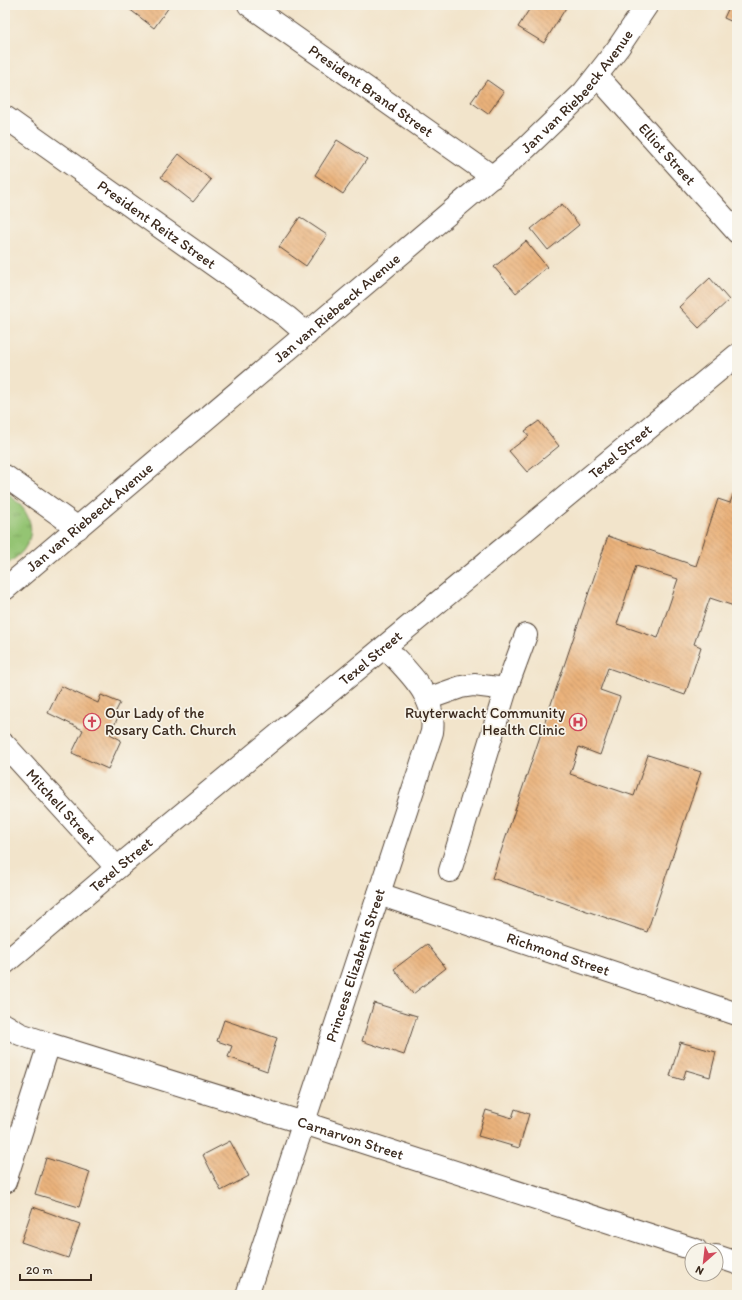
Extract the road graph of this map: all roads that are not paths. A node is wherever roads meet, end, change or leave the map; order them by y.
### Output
1 (249, 5) edge
2 (647, 5) edge
3 (597, 76) junction
4 (5, 117) edge
5 (493, 177) junction
6 (737, 232) edge
7 (307, 334) junction
8 (737, 355) edge
9 (5, 476) edge
10 (78, 528) junction
11 (5, 590) edge
12 (526, 635) dead end
13 (385, 647) junction
14 (506, 689) junction
15 (427, 699) junction
16 (5, 745) edge
17 (117, 868) junction
18 (450, 872) dead end
19 (379, 894) junction
20 (5, 963) edge
21 (737, 1014) edge
22 (5, 1025) edge
23 (50, 1044) junction
24 (304, 1123) junction
25 (5, 1182) edge
26 (684, 1246) edge
27 (724, 1259) edge
28 (737, 1263) edge
29 (247, 1295) edge

1 - 5 street, President Brand Street
2 - 3 street, Jan van Riebeeck Avenue
3 - 5 street, Jan van Riebeeck Avenue
3 - 6 street, Elliot Street
4 - 7 street, President Reitz Street
5 - 7 street, Jan van Riebeeck Avenue
7 - 10 street, Jan van Riebeeck Avenue
8 - 13 street, Texel Street
9 - 10 street
10 - 11 street, Jan van Riebeeck Avenue
12 - 14 street
13 - 15 street, Princess Elizabeth Street
13 - 17 street, Texel Street
14 - 15 street
14 - 18 street
15 - 19 street, Princess Elizabeth Street
16 - 17 street, Mitchell Street
17 - 20 street, Texel Street
19 - 21 street, Richmond Street
19 - 24 street, Princess Elizabeth Street
22 - 23 street, Carnarvon Street
23 - 24 street, Carnarvon Street
23 - 25 street
24 - 26 street, Carnarvon Street
24 - 29 street, Princess Elizabeth Street
27 - 28 street

